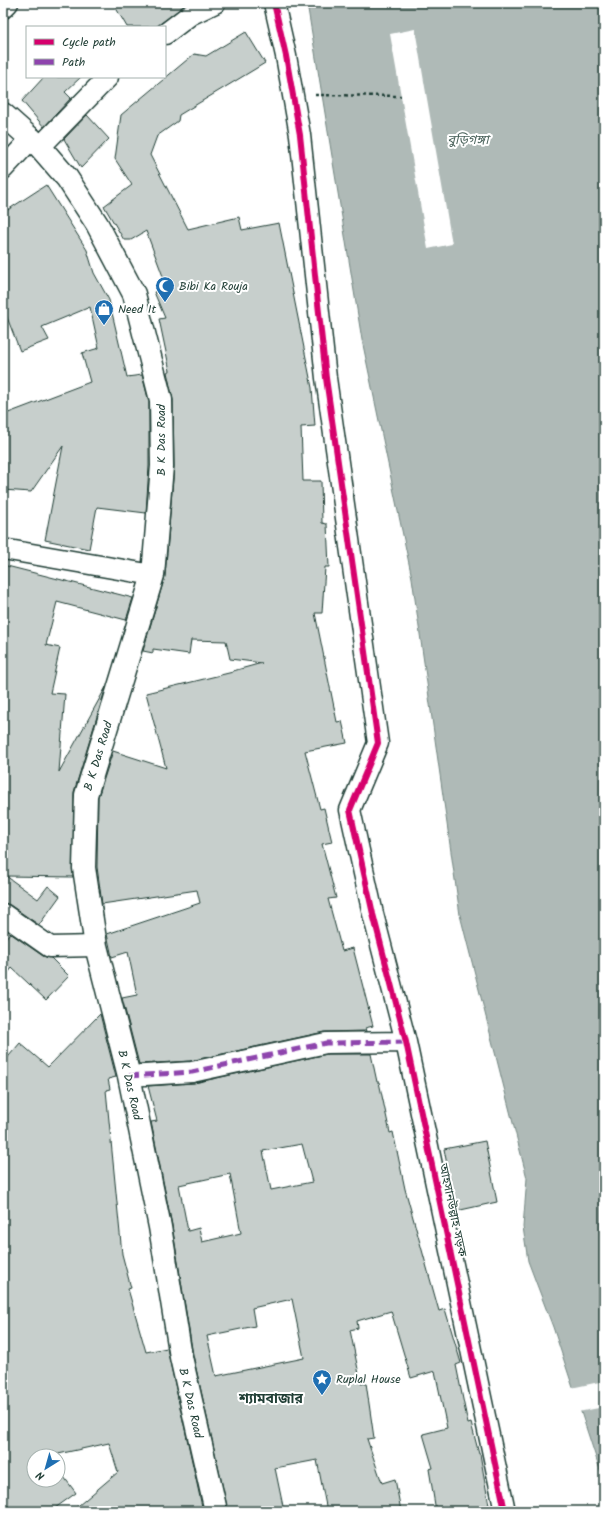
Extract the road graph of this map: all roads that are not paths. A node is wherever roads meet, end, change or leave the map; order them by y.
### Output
1 (8, 3) edge
2 (215, 3) edge
3 (274, 3) edge
4 (3, 8) edge
5 (166, 33) edge
6 (107, 78) edge
7 (3, 114) edge
8 (36, 142) junction
9 (3, 169) edge
10 (3, 549) edge
11 (153, 575) junction
12 (3, 914) edge
13 (96, 946) junction
14 (406, 1042) junction
15 (129, 1076) junction
16 (216, 1511) edge
17 (505, 1511) edge

1 - 4 street
2 - 5 street
3 - 14 street, আহসানউল্লাহ সড়ক
6 - 8 street
7 - 8 street, B K Das Road
8 - 9 street
8 - 11 street, B K Das Road
10 - 11 street
11 - 13 street, B K Das Road
12 - 13 street
13 - 15 street, B K Das Road
14 - 15 street
14 - 17 street, আহসানউল্লাহ সড়ক
15 - 16 street, B K Das Road

